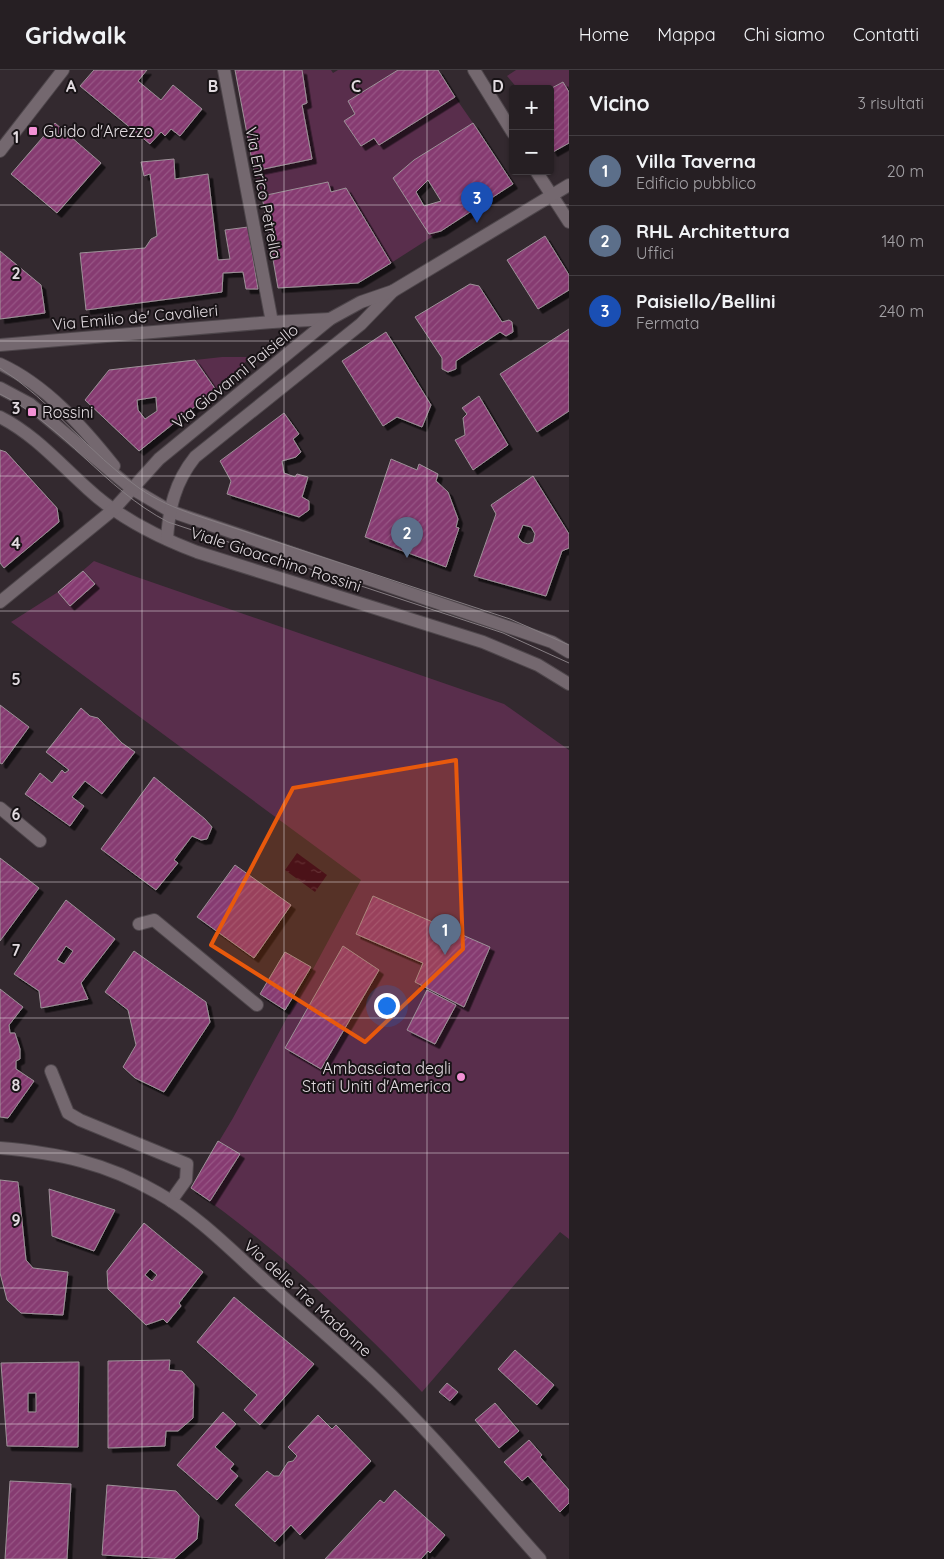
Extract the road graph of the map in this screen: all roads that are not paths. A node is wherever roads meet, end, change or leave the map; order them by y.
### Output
1 (63, 70) edge
2 (224, 70) edge
3 (474, 70) edge
4 (511, 130) edge
5 (0, 151) edge
6 (539, 175) edge
7 (569, 185) edge
8 (552, 195) junction
9 (569, 222) edge
10 (393, 291) junction
11 (330, 319) junction
12 (272, 322) junction
13 (0, 345) edge
14 (0, 364) edge
15 (0, 388) edge
16 (0, 417) edge
17 (131, 488) junction
18 (114, 509) junction
19 (170, 511) junction
20 (167, 539) junction
21 (0, 602) edge
22 (569, 652) edge
23 (569, 684) edge
24 (0, 808) edge
25 (40, 841) dead end
26 (139, 924) dead end
27 (257, 1005) dead end
28 (51, 1071) dead end
29 (0, 1148) edge
30 (171, 1201) junction
31 (540, 1559) edge

1 - 5 street
2 - 12 street, Via Enrico Petrella
3 - 4 street
6 - 8 street
7 - 8 street, Via Giovanni Paisiello
8 - 9 street
8 - 10 street, Via Giovanni Paisiello
10 - 11 street, Via Giovanni Paisiello
10 - 19 street, Via Giovanni Paisiello
11 - 12 street, Via Emilio de' Cavalieri
11 - 17 street, Via Giovanni Paisiello
12 - 13 street, Via Emilio de' Cavalieri
14 - 17 street, Viale Gioacchino Rossini
15 - 17 street, Viale Gioacchino Rossini
16 - 18 street, Viale Gioacchino Rossini
17 - 18 street, Via Giovanni Paisiello
17 - 19 street, Viale Gioacchino Rossini
18 - 20 street, Viale Gioacchino Rossini
18 - 21 street, Via Giovanni Paisiello
19 - 20 street, Via Giovanni Paisiello
19 - 22 street, Viale Gioacchino Rossini
20 - 23 street, Viale Gioacchino Rossini
24 - 25 street
26 - 27 street
28 - 30 street
29 - 30 street, Via delle Tre Madonne
30 - 31 street, Via delle Tre Madonne

